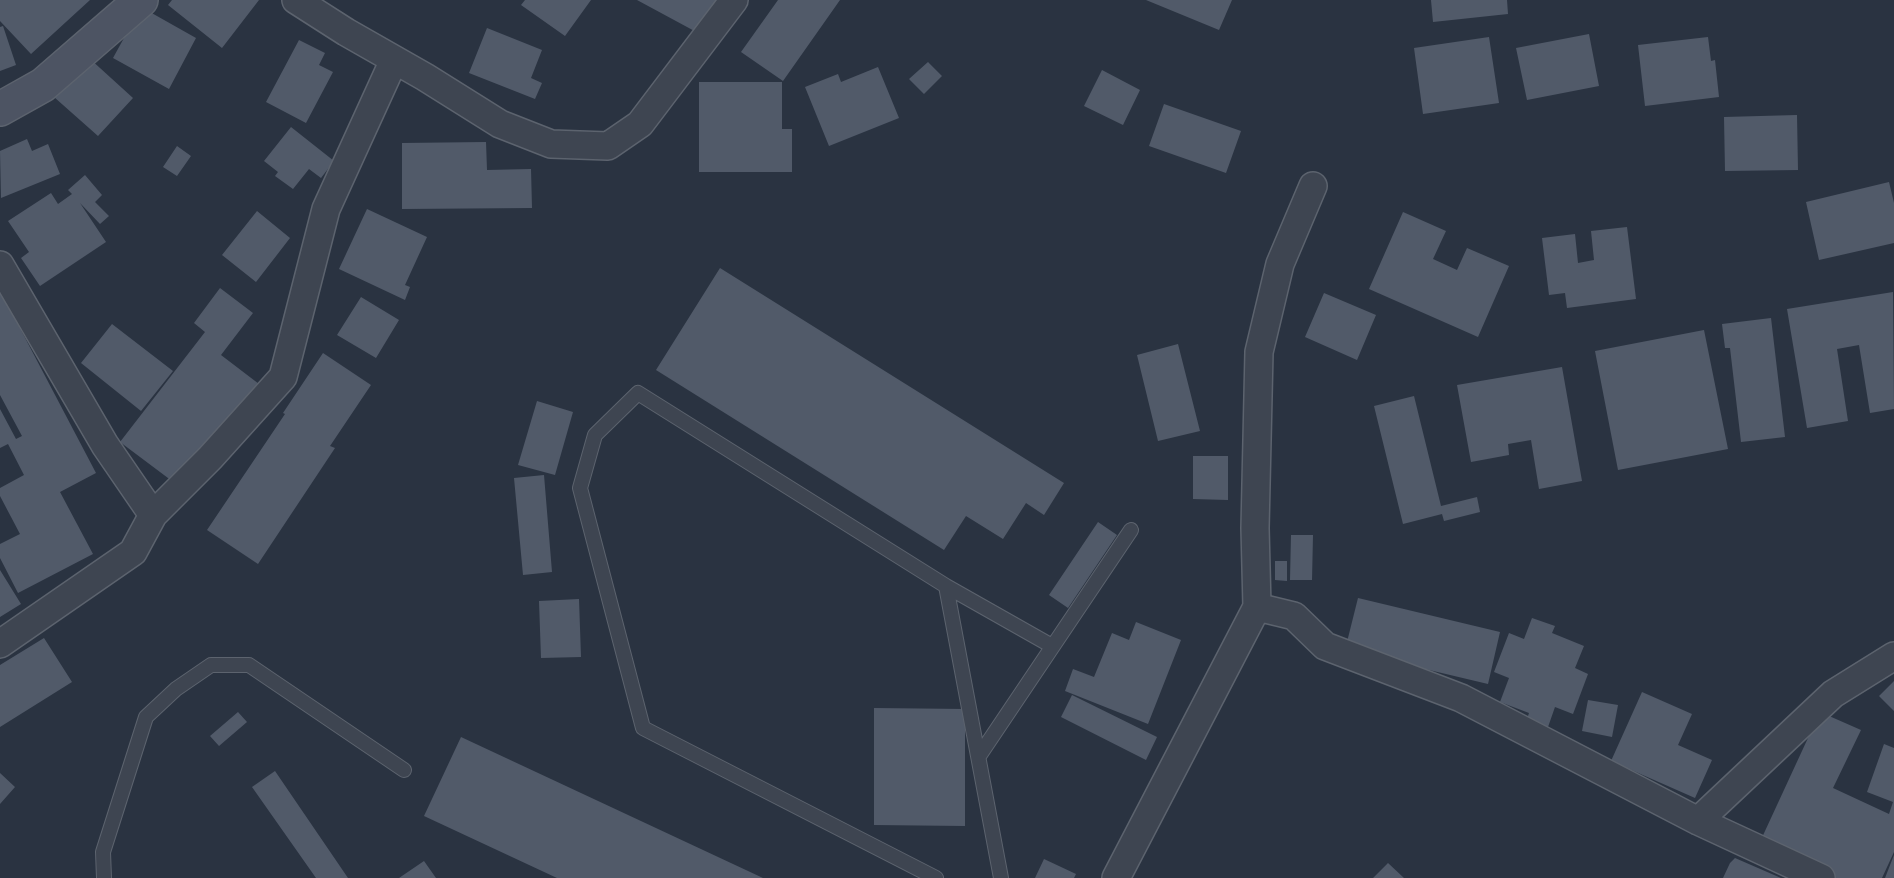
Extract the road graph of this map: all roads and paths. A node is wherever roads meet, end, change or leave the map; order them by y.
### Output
1 (141, 0) edge
2 (296, 0) edge
3 (734, 0) edge
4 (394, 60) junction
5 (0, 108) edge
6 (1313, 186) dead end
7 (0, 265) edge
8 (153, 515) junction
9 (1131, 530) dead end
10 (946, 586) junction
11 (1257, 607) junction
12 (0, 644) edge
13 (1052, 646) junction
14 (1894, 656) edge
15 (979, 756) junction
16 (404, 770) dead end
17 (1698, 820) junction
18 (104, 878) edge
19 (936, 878) edge
20 (1001, 878) edge
21 (1116, 878) edge
22 (1821, 878) edge

1 - 5 street
2 - 4 street
3 - 4 street
4 - 8 street
6 - 11 street
7 - 8 street
8 - 12 street
9 - 13 lane
10 - 13 lane
10 - 15 lane
10 - 19 lane
11 - 17 street
11 - 21 street
13 - 15 lane
14 - 17 street
15 - 20 lane
16 - 18 lane
17 - 22 street

